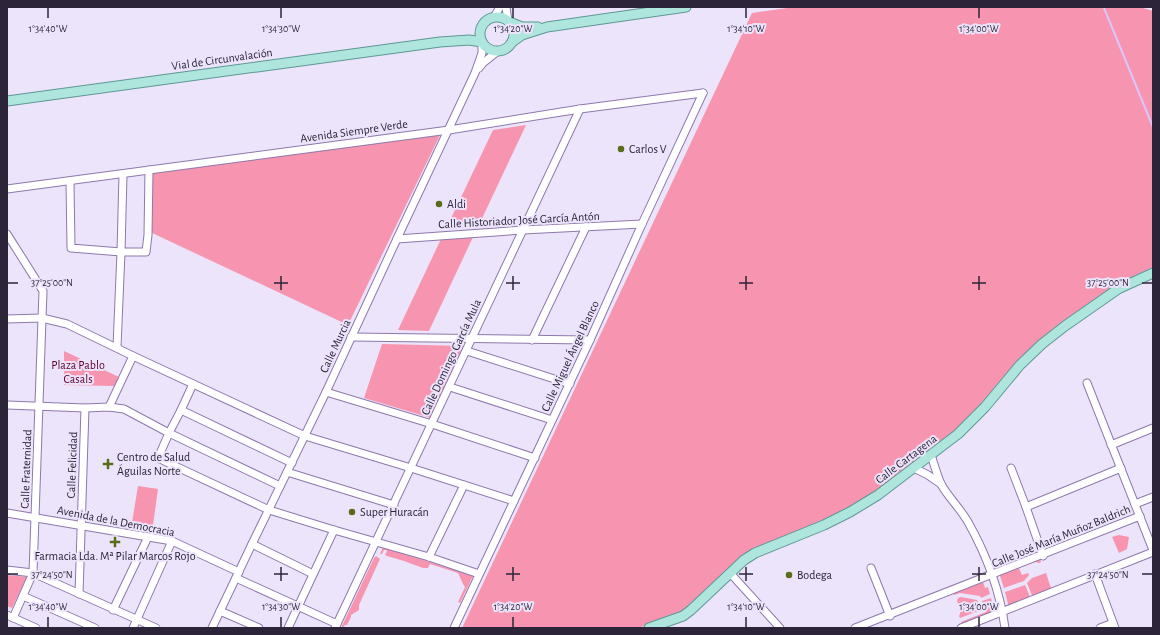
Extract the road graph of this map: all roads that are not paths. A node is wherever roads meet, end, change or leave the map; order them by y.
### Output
1 (500, 7) edge
2 (506, 7) edge
3 (686, 7) edge
4 (494, 17) junction
5 (508, 22) junction
6 (482, 27) junction
7 (547, 27) junction
8 (440, 42) junction
9 (482, 42) junction
10 (512, 42) junction
11 (498, 51) junction
12 (475, 73) junction
13 (703, 93) joint
14 (7, 101) edge
15 (580, 109) junction
16 (449, 130) junction
17 (149, 170) junction
18 (123, 174) junction
19 (70, 181) junction
20 (7, 189) edge
21 (642, 224) junction
22 (586, 227) junction
23 (523, 230) junction
24 (7, 234) edge
25 (397, 239) junction
26 (121, 252) junction
27 (1153, 274) edge
28 (42, 318) junction
29 (7, 319) edge
30 (351, 337) junction
31 (472, 338) junction
32 (532, 340) junction
33 (590, 340) junction
34 (116, 347) junction
35 (466, 351) junction
36 (133, 356) junction
37 (1086, 383) dead end
38 (193, 384) junction
39 (570, 384) junction
40 (450, 387) junction
41 (326, 392) junction
42 (7, 405) edge
43 (39, 406) junction
44 (109, 407) junction
45 (85, 408) junction
46 (181, 410) junction
47 (552, 420) junction
48 (432, 424) junction
49 (1153, 428) edge
50 (170, 433) junction
51 (305, 436) junction
52 (1111, 445) junction
53 (931, 455) junction
54 (535, 458) junction
55 (292, 463) junction
56 (411, 468) junction
57 (914, 468) junction
58 (1011, 468) dead end
59 (1120, 468) junction
60 (287, 472) junction
61 (942, 484) junction
62 (464, 485) junction
63 (280, 486) junction
64 (1153, 497) edge
65 (514, 501) junction
66 (394, 504) junction
67 (1135, 504) junction
68 (1026, 507) junction
69 (269, 510) junction
70 (7, 513) edge
71 (1140, 516) junction
72 (36, 518) junction
73 (81, 526) junction
74 (334, 530) junction
75 (148, 537) junction
76 (172, 541) junction
77 (376, 542) junction
78 (252, 544) junction
79 (1153, 551) edge
80 (1042, 555) junction
81 (429, 557) junction
82 (871, 568) dead end
83 (7, 570) edge
84 (33, 573) junction
85 (313, 574) junction
86 (479, 574) junction
87 (731, 574) junction
88 (1096, 574) junction
89 (238, 575) junction
90 (991, 575) junction
91 (79, 594) junction
92 (23, 596) junction
93 (299, 607) junction
94 (113, 610) junction
95 (220, 611) junction
96 (1003, 611) junction
97 (889, 615) junction
98 (10, 616) edge
99 (137, 620) junction
100 (1114, 625) edge
101 (336, 626) edge
102 (961, 627) edge
103 (36, 628) edge
104 (95, 628) edge
105 (133, 628) edge
106 (156, 628) edge
107 (212, 628) edge
108 (259, 628) edge
109 (288, 628) edge
110 (454, 628) edge
111 (649, 628) edge
112 (780, 628) edge
113 (855, 628) edge
114 (1005, 628) edge
115 (1100, 628) edge

1 - 4 street
2 - 5 street
3 - 7 main road
4 - 5 main road
4 - 6 main road
5 - 7 main road
5 - 10 main road
6 - 8 main road, Vial de Circunvalación
6 - 9 main road
7 - 10 main road
8 - 9 main road, Vial de Circunvalación
8 - 14 main road, Vial de Circunvalación
9 - 11 main road
9 - 12 street, Calle Murcia
10 - 11 main road
11 - 12 street, Calle Murcia
12 - 16 street, Calle Murcia
13 - 15 street, Avenida Siempre Verde
13 - 21 street, Calle Miguel Ángel Blanco
15 - 16 street, Avenida Siempre Verde
15 - 23 street, Calle Domingo García Mula
16 - 17 street, Avenida Siempre Verde
16 - 25 street, Calle Murcia
17 - 18 street, Avenida Siempre Verde
17 - 26 street
18 - 19 street, Avenida Siempre Verde
18 - 26 street
19 - 20 street, Avenida Siempre Verde
19 - 26 street
21 - 22 street, Calle Historiador José García Antón
21 - 33 street, Calle Miguel Ángel Blanco
22 - 23 street, Calle Historiador José García Antón
22 - 32 street
23 - 25 street, Calle Historiador José García Antón
23 - 31 street, Calle Domingo García Mula
24 - 28 street, Calle Fraternidad
25 - 30 street, Calle Murcia
26 - 34 street
27 - 53 main road, Calle Cartagena
28 - 29 street
28 - 34 street
28 - 43 street, Calle Fraternidad
30 - 31 street
30 - 41 street, Calle Murcia
31 - 32 street
31 - 35 street, Calle Domingo García Mula
32 - 33 street
33 - 39 street, Calle Miguel Ángel Blanco
34 - 36 street
35 - 39 street
35 - 40 street, Calle Domingo García Mula
36 - 38 street
36 - 44 street
37 - 52 street
38 - 46 street
38 - 51 street
39 - 47 street, Calle Miguel Ángel Blanco
40 - 47 street
40 - 48 street, Calle Domingo García Mula
41 - 48 street
41 - 51 street, Calle Murcia
42 - 43 street
43 - 45 street
43 - 72 street, Calle Fraternidad
44 - 45 street
44 - 50 street
45 - 73 street, Calle Felicidad
46 - 50 street
46 - 55 street
47 - 54 street, Calle Miguel Ángel Blanco
48 - 54 street
48 - 56 street, Calle Domingo García Mula
49 - 52 street
50 - 63 street
50 - 69 street
51 - 55 street, Calle Murcia
51 - 56 street
52 - 59 street
53 - 57 main road, Calle Cartagena
53 - 61 street
54 - 65 street, Calle Miguel Ángel Blanco
55 - 60 street, Calle Murcia
56 - 62 street
56 - 66 street, Calle Domingo García Mula
57 - 61 street
57 - 87 main road, Calle Cartagena
58 - 68 street
59 - 67 street
59 - 68 street
60 - 63 street, Calle Murcia
60 - 66 street
61 - 90 street
62 - 65 street
62 - 81 street
63 - 69 street, Calle Murcia
64 - 67 street
65 - 86 street, Calle Miguel Ángel Blanco
66 - 77 street, Calle Domingo García Mula
67 - 71 street
68 - 80 street
69 - 74 street
69 - 78 street, Calle Murcia
70 - 72 street, Avenida de la Democracia
71 - 79 street
71 - 80 street, Calle José María Muñoz Baldrich
72 - 73 street, Avenida de la Democracia
72 - 84 street, Calle Fraternidad
73 - 75 street, Avenida de la Democracia
73 - 91 street, Calle Felicidad
74 - 77 street
74 - 85 street
75 - 76 street, Avenida de la Democracia
75 - 94 street
76 - 89 street, Avenida de la Democracia
76 - 99 street
77 - 81 street
77 - 101 street, Calle Domingo García Mula
78 - 85 street
78 - 89 street, Calle Murcia
79 - 88 street
80 - 90 street, Calle José María Muñoz Baldrich
81 - 86 street
82 - 97 street
83 - 84 street
84 - 91 street
84 - 92 street, Calle Fraternidad
85 - 93 street
86 - 110 street, Calle Miguel Ángel Blanco
87 - 111 main road, Calle Cartagena
87 - 112 street
88 - 96 street
88 - 100 street
89 - 93 street, Avenida de la Democracia
89 - 95 street, Calle Murcia
90 - 96 street
90 - 97 street, Calle José María Muñoz Baldrich
91 - 94 street
92 - 98 street, Calle Fraternidad
92 - 104 street
93 - 101 street, Avenida de la Democracia
93 - 109 street
94 - 99 street
95 - 107 street, Calle Murcia
95 - 108 street
96 - 102 street
96 - 114 street
97 - 113 street, Calle José María Muñoz Baldrich
98 - 103 street
99 - 105 street
99 - 106 street
100 - 115 street

